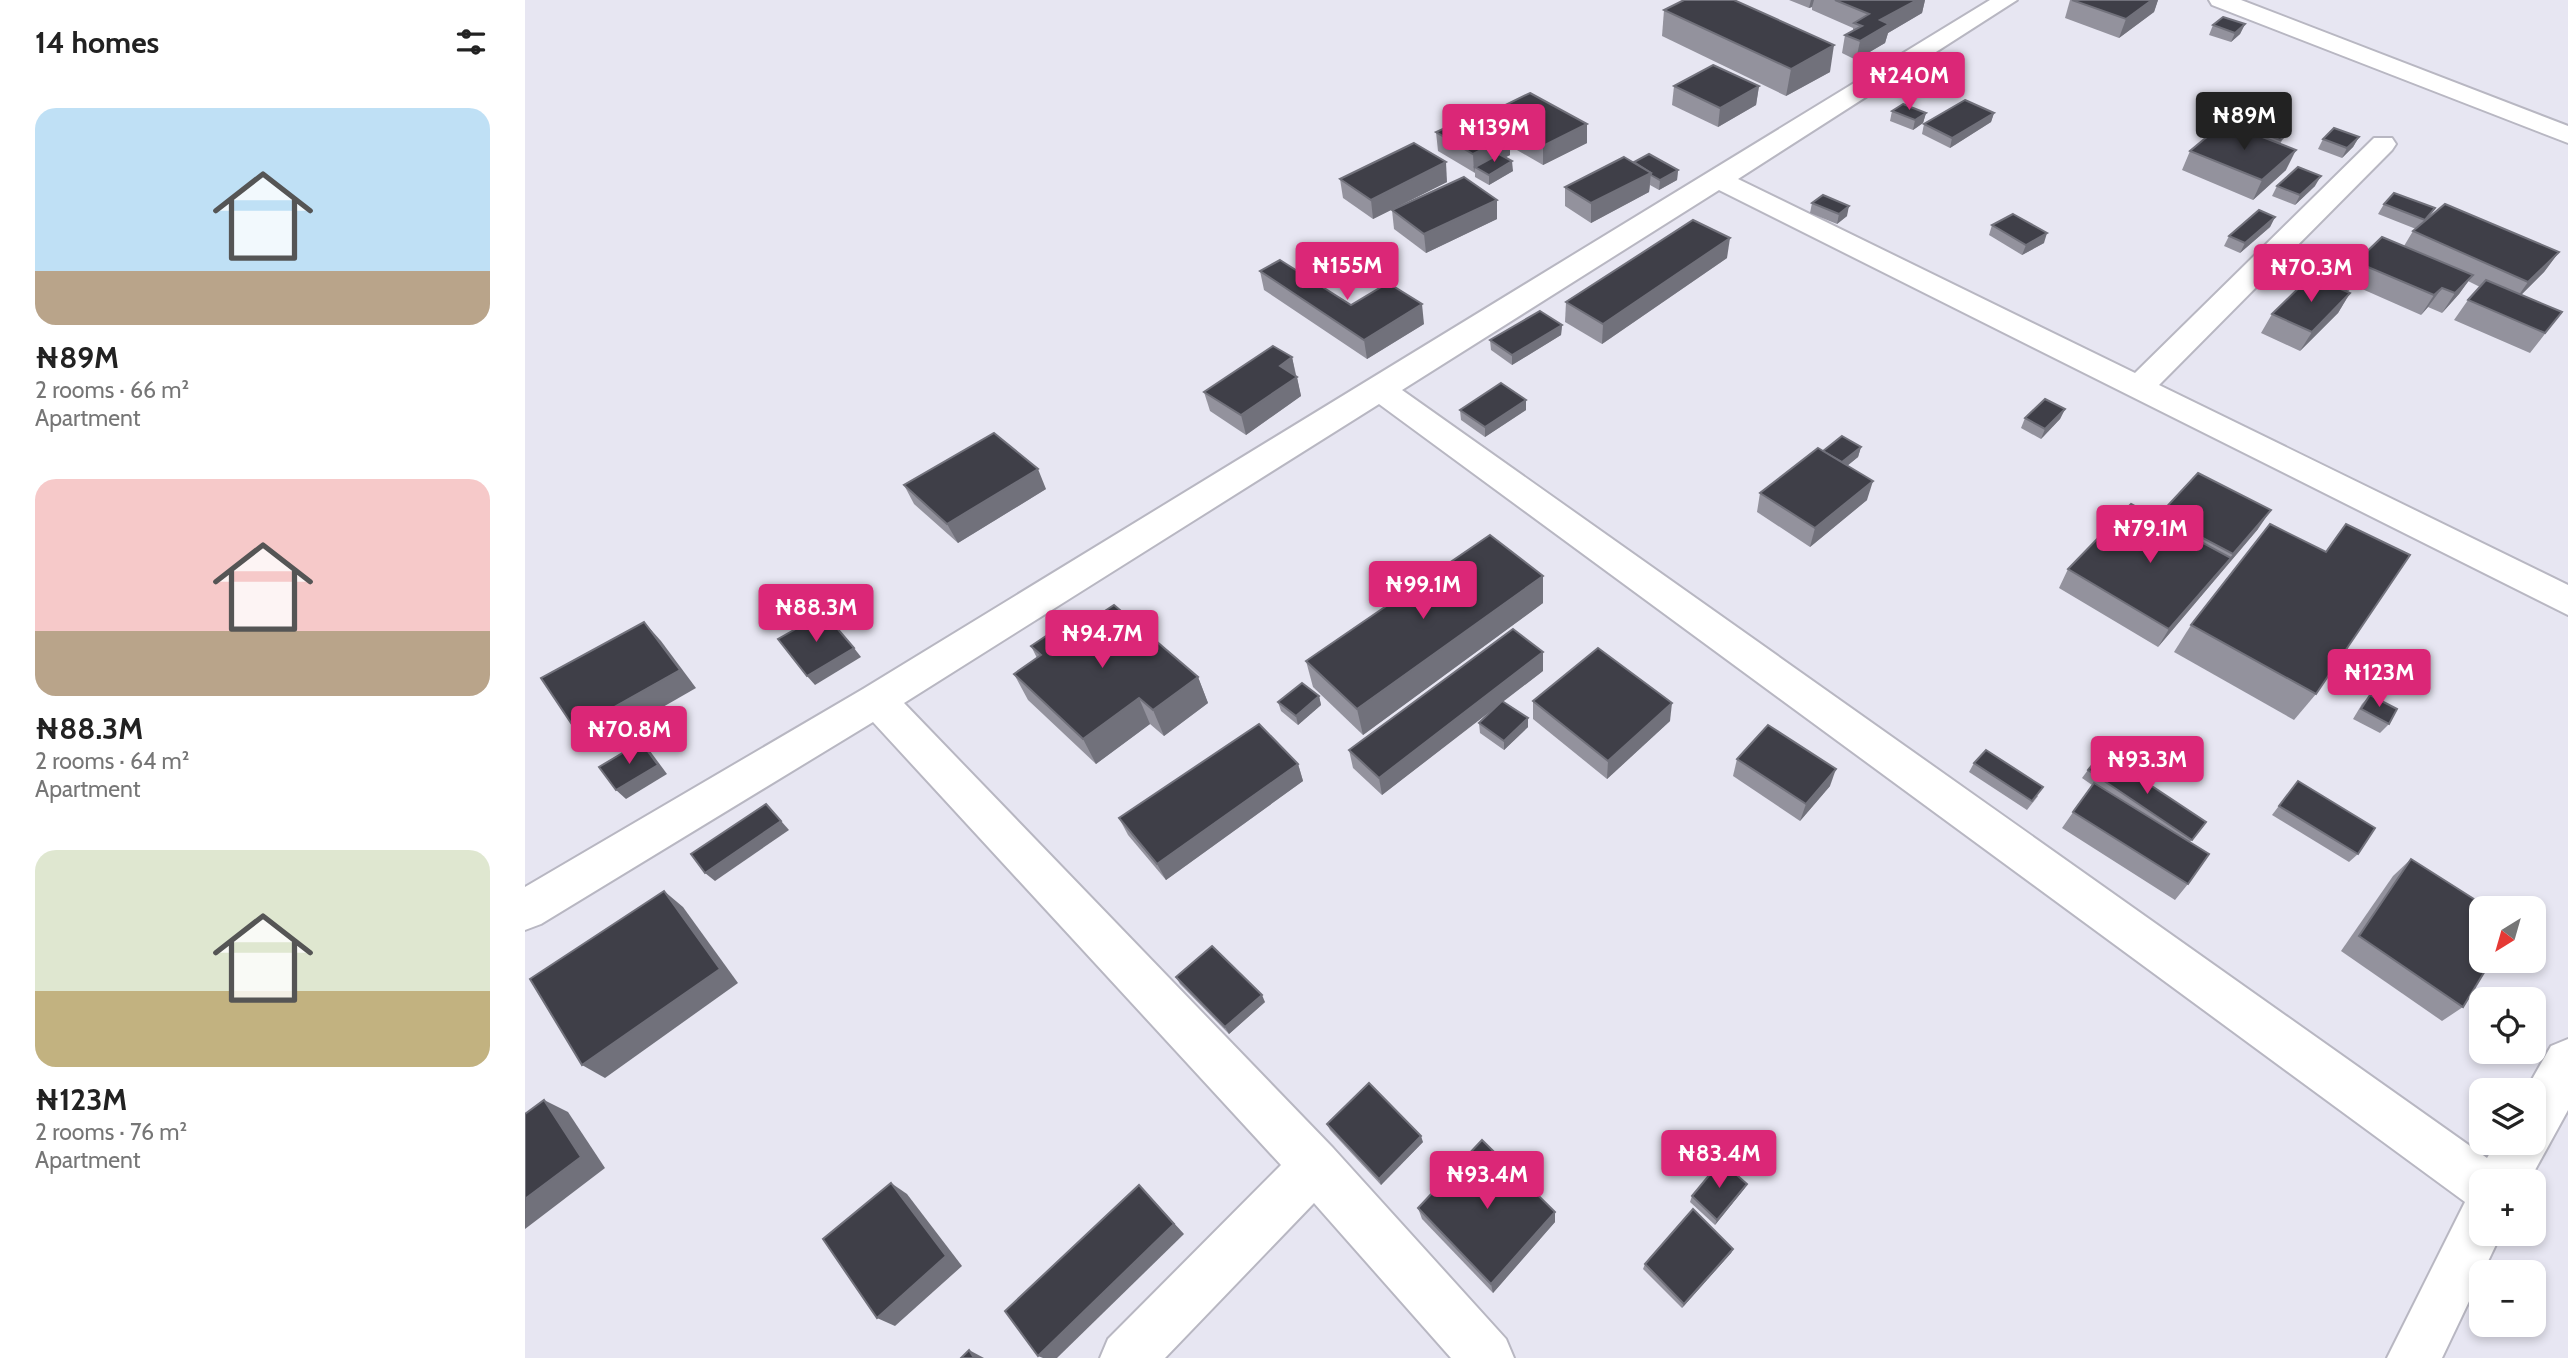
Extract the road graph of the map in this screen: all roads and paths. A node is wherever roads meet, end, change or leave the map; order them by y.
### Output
1 (2006, 0) edge
2 (2220, 0) edge
3 (2568, 135) edge
4 (2383, 144) dead end
5 (1715, 178) junction
6 (2139, 387) junction
7 (1379, 389) junction
8 (2568, 601) edge
9 (877, 700) junction
10 (525, 910) edge
11 (2568, 1062) edge
12 (2546, 1102) edge
13 (1315, 1166) junction
14 (2469, 1175) edge
15 (2469, 1246) edge
16 (1127, 1358) edge
17 (1487, 1358) edge
18 (2414, 1358) edge

1 - 5 street
2 - 3 street
4 - 6 street
5 - 6 street
5 - 7 street
6 - 8 street
7 - 9 street
7 - 14 street
9 - 10 street
9 - 13 street
11 - 12 street
13 - 16 street
13 - 17 street
15 - 18 street

